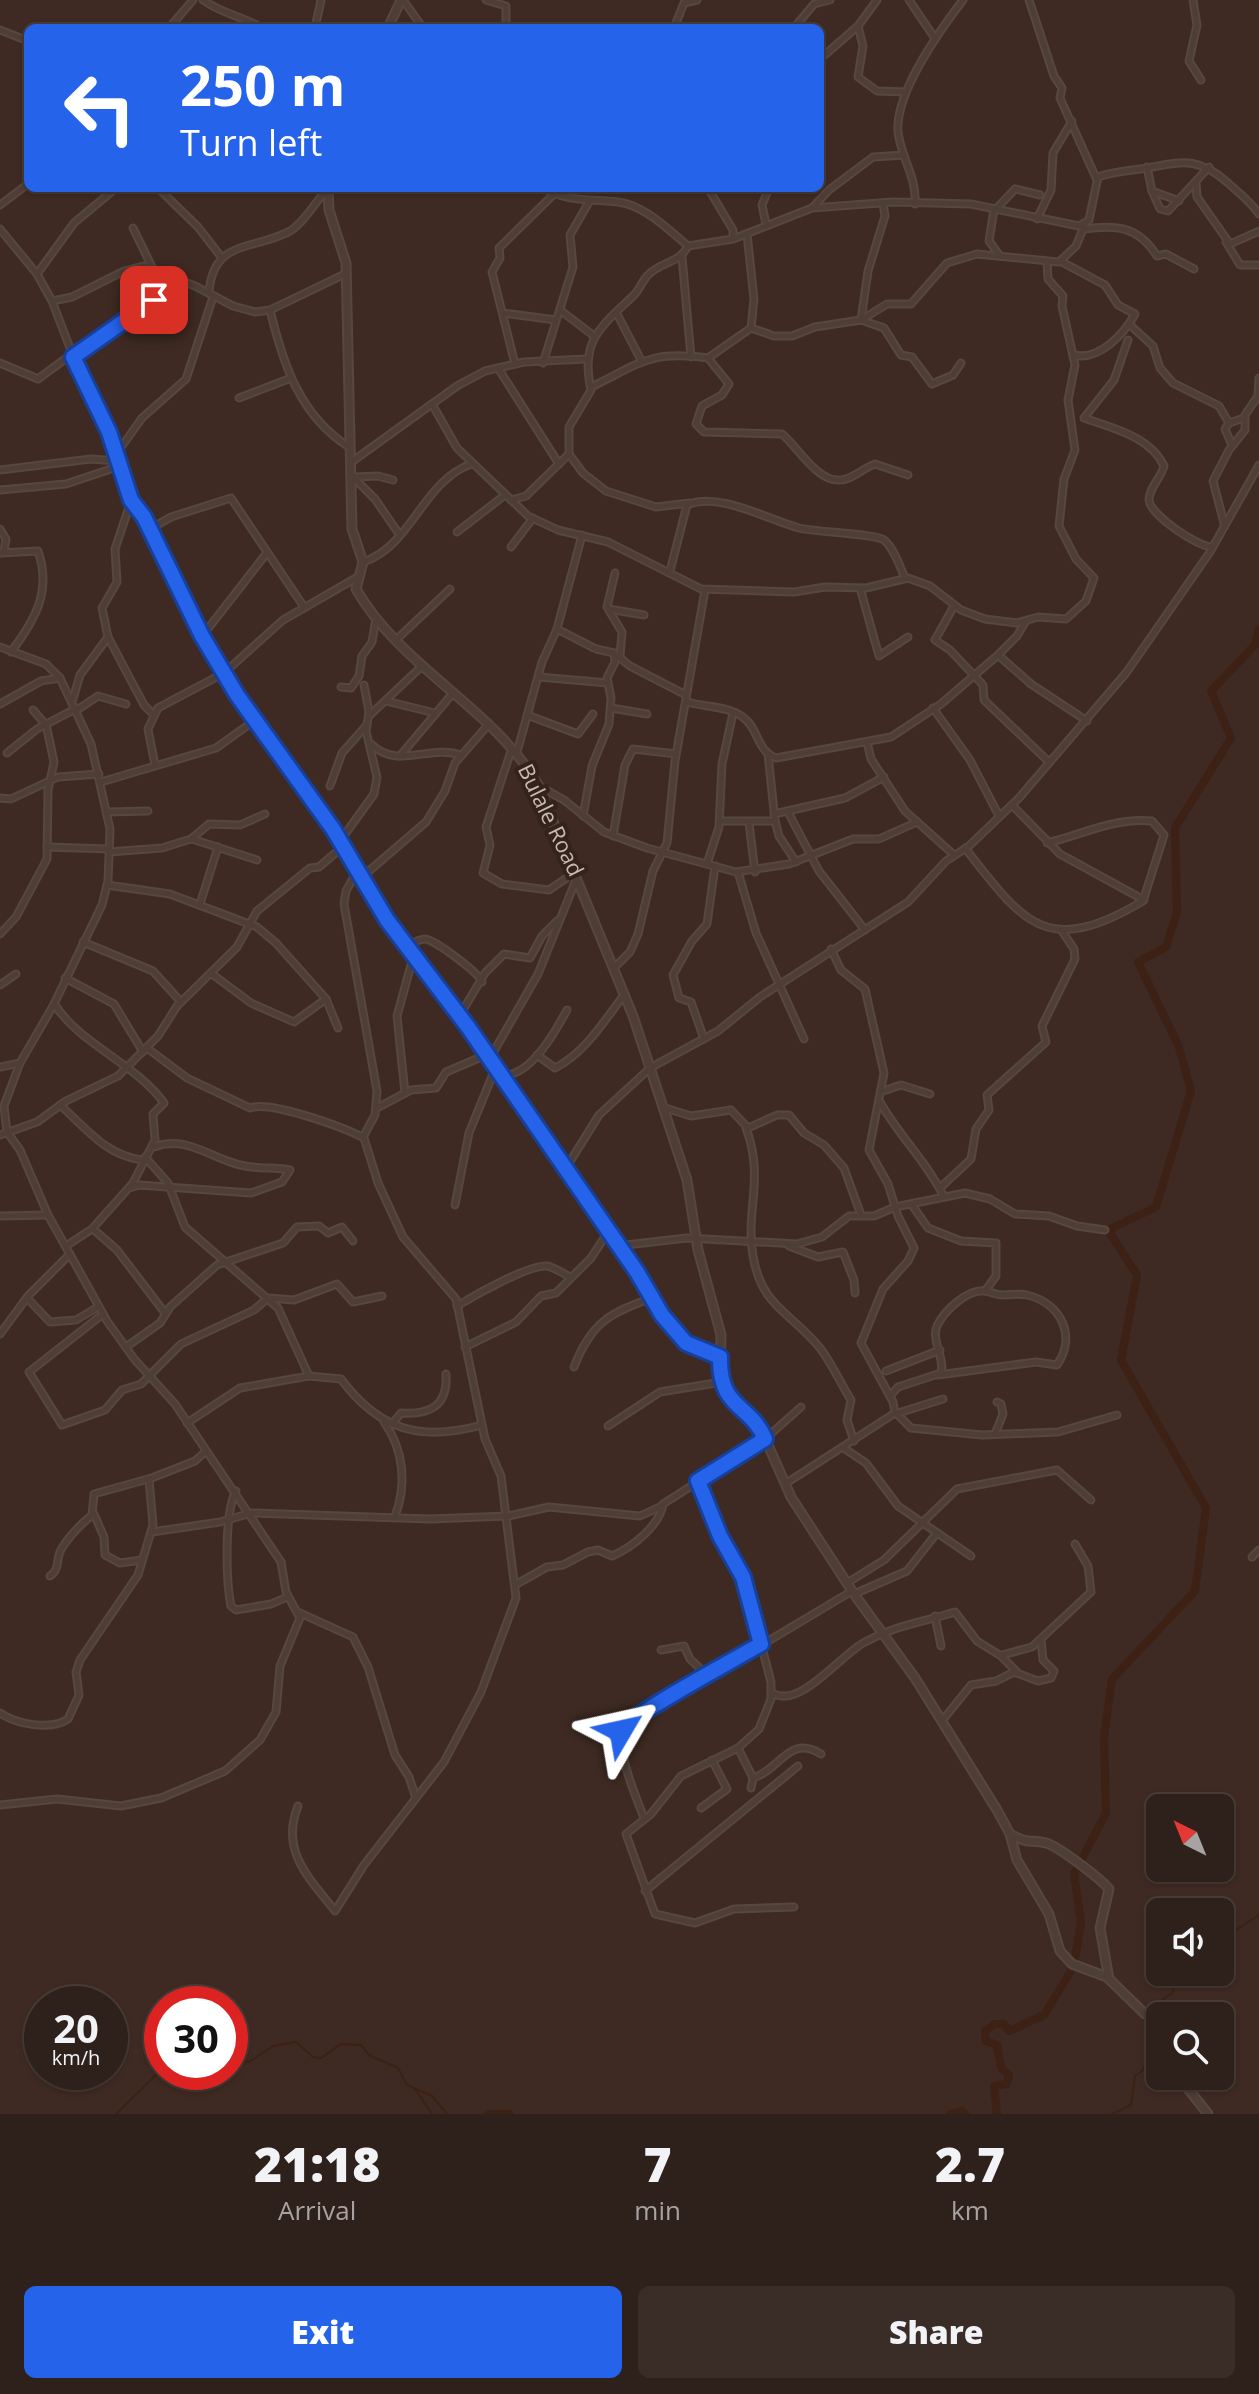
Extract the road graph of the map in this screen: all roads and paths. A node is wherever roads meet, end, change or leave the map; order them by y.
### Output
1 (193, 0) edge
2 (203, 0) edge
3 (321, 0) edge
4 (402, 0) edge
5 (486, 0) edge
6 (697, 0) edge
7 (830, 0) edge
8 (877, 0) edge
9 (909, 0) edge
10 (963, 0) edge
11 (1029, 0) edge
12 (1193, 0) edge
13 (506, 3) edge
14 (172, 24) edge
15 (249, 24) edge
16 (316, 24) edge
17 (390, 24) edge
18 (420, 24) edge
19 (506, 24) edge
20 (676, 24) edge
21 (797, 24) edge
22 (858, 26) junction
23 (0, 30) edge
24 (934, 37) junction
25 (24, 39) edge
26 (824, 56) edge
27 (1201, 80) dead end
28 (907, 92) junction
29 (1072, 121) junction
30 (904, 155) junction
31 (1147, 167) junction
32 (1209, 167) junction
33 (1096, 178) junction
34 (1196, 183) junction
35 (24, 187) edge
36 (1152, 191) junction
37 (111, 192) edge
38 (162, 192) edge
39 (551, 192) edge
40 (710, 192) edge
41 (767, 192) edge
42 (326, 194) edge
43 (554, 194) junction
44 (1040, 195) dead end
45 (1180, 201) junction
46 (589, 202) junction
47 (883, 203) junction
48 (915, 204) junction
49 (0, 205) edge
50 (812, 208) junction
51 (995, 209) junction
52 (1259, 214) edge
53 (1037, 219) junction
54 (766, 224) junction
55 (1085, 227) junction
56 (133, 228) dead end
57 (0, 229) edge
58 (1259, 231) edge
59 (747, 233) junction
60 (1225, 238) junction
61 (733, 239) junction
62 (688, 246) junction
63 (682, 256) junction
64 (1000, 256) junction
65 (222, 258) junction
66 (1060, 261) junction
67 (1047, 262) junction
68 (1259, 265) edge
69 (152, 268) junction
70 (1194, 269) dead end
71 (347, 273) junction
72 (37, 274) junction
73 (179, 281) junction
74 (211, 295) junction
75 (52, 301) junction
76 (559, 309) junction
77 (270, 310) junction
78 (616, 312) junction
79 (503, 313) junction
80 (556, 320) junction
81 (861, 320) junction
82 (1129, 324) junction
83 (751, 328) junction
84 (594, 336) junction
85 (1128, 340) dead end
86 (1074, 355) junction
87 (72, 356) junction
88 (691, 357) junction
89 (708, 358) junction
90 (586, 359) junction
91 (641, 360) junction
92 (0, 363) edge
93 (543, 363) junction
94 (961, 363) dead end
95 (515, 364) junction
96 (498, 368) junction
97 (291, 378) junction
98 (1259, 378) edge
99 (591, 387) junction
100 (239, 398) dead end
101 (1258, 400) edge
102 (432, 404) junction
103 (1244, 418) junction
104 (1229, 423) junction
105 (1232, 445) junction
106 (349, 447) junction
107 (569, 454) junction
108 (118, 460) junction
109 (350, 464) junction
110 (471, 464) junction
111 (559, 464) junction
112 (1259, 465) edge
113 (0, 470) edge
114 (908, 475) dead end
115 (352, 476) junction
116 (393, 480) dead end
117 (0, 490) edge
118 (508, 498) junction
119 (131, 500) junction
120 (689, 503) junction
121 (533, 518) junction
122 (1225, 524) junction
123 (0, 529) edge
124 (150, 529) junction
125 (457, 532) dead end
126 (399, 534) junction
127 (582, 535) junction
128 (1213, 546) junction
129 (511, 547) dead end
130 (2, 552) edge
131 (266, 554) junction
132 (363, 562) junction
133 (670, 571) junction
134 (615, 573) dead end
135 (356, 578) junction
136 (905, 578) junction
137 (860, 588) junction
138 (450, 589) dead end
139 (705, 590) junction
140 (954, 606) junction
141 (304, 607) junction
142 (608, 609) junction
143 (644, 615) dead end
144 (377, 616) junction
145 (1026, 621) junction
146 (557, 629) junction
147 (202, 636) junction
148 (108, 637) junction
149 (908, 637) dead end
150 (397, 639) junction
151 (0, 647) edge
152 (11, 652) junction
153 (617, 654) junction
154 (998, 655) junction
155 (423, 665) junction
156 (224, 673) junction
157 (80, 675) junction
158 (974, 675) junction
159 (539, 677) junction
160 (60, 678) junction
161 (608, 683) junction
162 (65, 685) junction
163 (364, 685) dead end
164 (341, 687) dead end
165 (453, 693) junction
166 (687, 699) junction
167 (72, 700) junction
168 (386, 701) junction
169 (0, 704) edge
170 (126, 704) dead end
171 (611, 708) junction
172 (933, 708) junction
173 (77, 709) junction
174 (33, 710) dead end
175 (733, 713) junction
176 (153, 714) junction
177 (436, 714) junction
178 (593, 714) dead end
179 (647, 714) dead end
180 (527, 715) junction
181 (369, 716) junction
182 (254, 721) junction
183 (1087, 721) junction
184 (46, 724) junction
185 (488, 725) junction
186 (366, 726) junction
187 (867, 742) junction
188 (370, 743) junction
189 (515, 749) junction
190 (7, 753) dead end
191 (768, 753) junction
192 (676, 754) junction
193 (461, 755) junction
194 (398, 758) junction
195 (1049, 762) junction
196 (155, 765) junction
197 (99, 774) junction
198 (884, 777) junction
199 (51, 779) junction
200 (101, 782) junction
201 (538, 785) junction
202 (330, 786) dead end
203 (0, 798) edge
204 (1012, 805) junction
205 (148, 811) dead end
206 (107, 812) junction
207 (788, 812) junction
208 (265, 814) dead end
209 (583, 816) junction
210 (774, 817) junction
211 (999, 817) junction
212 (720, 821) junction
213 (917, 822) junction
214 (749, 823) junction
215 (613, 836) junction
216 (191, 839) junction
217 (1047, 843) junction
218 (47, 847) junction
219 (218, 847) junction
220 (965, 848) junction
221 (340, 849) dead end
222 (109, 851) junction
223 (661, 852) junction
224 (809, 855) junction
225 (954, 855) junction
226 (257, 860) dead end
227 (796, 862) junction
228 (707, 864) junction
229 (715, 866) junction
230 (357, 871) junction
231 (738, 872) junction
232 (755, 872) junction
233 (577, 874) junction
234 (107, 885) junction
235 (1144, 900) junction
236 (200, 904) junction
237 (559, 919) junction
238 (248, 926) junction
239 (865, 930) junction
240 (1062, 930) junction
241 (0, 934) edge
242 (83, 942) junction
243 (405, 944) junction
244 (831, 949) junction
245 (415, 953) junction
246 (613, 970) junction
247 (16, 974) dead end
248 (212, 974) junction
249 (65, 978) junction
250 (482, 982) junction
251 (779, 984) junction
252 (0, 985) edge
253 (625, 995) junction
254 (326, 999) junction
255 (181, 1002) junction
256 (54, 1004) junction
257 (567, 1010) dead end
258 (460, 1015) junction
259 (338, 1028) dead end
260 (704, 1039) junction
261 (804, 1039) dead end
262 (145, 1050) junction
263 (537, 1055) junction
264 (487, 1057) junction
265 (0, 1058) edge
266 (20, 1063) junction
267 (3, 1066) edge
268 (127, 1067) junction
269 (495, 1068) junction
270 (650, 1068) junction
271 (500, 1075) junction
272 (883, 1091) junction
273 (405, 1093) junction
274 (930, 1094) dead end
275 (880, 1101) junction
276 (60, 1105) junction
277 (660, 1106) junction
278 (376, 1108) junction
279 (746, 1128) junction
280 (3, 1134) edge
281 (363, 1137) junction
282 (150, 1150) junction
283 (143, 1158) junction
284 (566, 1168) junction
285 (129, 1188) junction
286 (940, 1188) junction
287 (169, 1189) junction
288 (944, 1197) junction
289 (912, 1204) junction
290 (455, 1205) dead end
291 (895, 1207) junction
292 (48, 1215) junction
293 (862, 1215) junction
294 (0, 1216) edge
295 (92, 1229) junction
296 (1105, 1230) dead end
297 (608, 1232) junction
298 (696, 1239) junction
299 (752, 1239) junction
300 (353, 1241) dead end
301 (788, 1245) junction
302 (66, 1246) junction
303 (617, 1246) junction
304 (70, 1254) junction
305 (225, 1260) junction
306 (571, 1277) junction
307 (985, 1291) junction
308 (855, 1293) dead end
309 (382, 1296) dead end
310 (27, 1298) junction
311 (268, 1298) junction
312 (652, 1298) junction
313 (457, 1306) junction
314 (98, 1307) junction
315 (165, 1313) junction
316 (103, 1314) junction
317 (0, 1334) edge
318 (126, 1347) junction
319 (465, 1347) junction
320 (940, 1350) junction
321 (720, 1357) junction
322 (574, 1367) dead end
323 (886, 1371) dead end
324 (446, 1374) dead end
325 (149, 1375) junction
326 (938, 1375) junction
327 (309, 1376) junction
328 (722, 1382) junction
329 (890, 1397) junction
330 (943, 1399) dead end
331 (997, 1402) dead end
332 (801, 1407) dead end
333 (895, 1414) junction
334 (1117, 1415) dead end
335 (187, 1423) junction
336 (387, 1423) junction
337 (482, 1425) junction
338 (608, 1426) dead end
339 (994, 1435) junction
340 (765, 1439) junction
341 (854, 1441) junction
342 (844, 1449) junction
343 (205, 1452) junction
344 (149, 1479) junction
345 (698, 1481) junction
346 (785, 1484) junction
347 (236, 1491) junction
348 (1091, 1500) dead end
349 (662, 1506) junction
350 (93, 1513) junction
351 (251, 1513) junction
352 (395, 1516) junction
353 (508, 1516) junction
354 (229, 1520) junction
355 (922, 1524) junction
356 (152, 1532) junction
357 (936, 1534) junction
358 (1075, 1544) dead end
359 (1259, 1550) edge
360 (971, 1556) dead end
361 (1252, 1557) dead end
362 (142, 1560) junction
363 (50, 1576) dead end
364 (847, 1583) junction
365 (515, 1585) junction
366 (853, 1593) junction
367 (287, 1597) junction
368 (299, 1613) junction
369 (935, 1616) junction
370 (883, 1635) junction
371 (1041, 1640) junction
372 (761, 1644) junction
373 (941, 1646) dead end
374 (661, 1650) dead end
375 (1001, 1656) junction
376 (1017, 1672) junction
377 (706, 1674) junction
378 (772, 1693) junction
379 (0, 1713) edge
380 (942, 1721) junction
381 (738, 1748) junction
382 (821, 1754) dead end
383 (712, 1760) junction
384 (798, 1766) dead end
385 (753, 1778) junction
386 (751, 1788) dead end
387 (416, 1798) junction
388 (0, 1805) edge
389 (298, 1806) dead end
390 (701, 1808) dead end
391 (644, 1818) junction
392 (1010, 1834) junction
393 (645, 1891) junction
394 (794, 1907) dead end
395 (1109, 1979) junction
396 (1146, 2014) edge
397 (1189, 2090) edge
398 (1208, 2114) edge

1 - 14 street
2 - 15 street
3 - 16 street
4 - 17 street
4 - 18 street
5 - 13 street
6 - 20 street
7 - 21 street
8 - 22 street
9 - 24 street
10 - 24 street
11 - 29 street
12 - 27 street
13 - 19 street
22 - 26 street
22 - 28 street
23 - 25 street
24 - 28 street
28 - 30 street
29 - 33 street
29 - 53 street
30 - 48 street
30 - 50 street
31 - 32 street
31 - 33 street
31 - 36 street
32 - 34 street
32 - 52 street
33 - 55 street
34 - 45 street
34 - 60 street
35 - 49 street
36 - 45 street
36 - 45 street
37 - 72 street
38 - 65 street
39 - 43 street
40 - 61 street
41 - 54 street
42 - 65 street
42 - 71 street
43 - 46 street
43 - 79 street
44 - 51 street
46 - 62 street
46 - 76 street
47 - 48 street
47 - 50 street
47 - 81 street
48 - 51 street
50 - 54 street
51 - 53 street
51 - 64 street
53 - 55 street
54 - 59 street
55 - 66 street
55 - 70 street
56 - 69 street
57 - 72 street
58 - 60 street
59 - 61 street
59 - 83 street
60 - 68 street
61 - 62 street
62 - 63 street
63 - 78 street
63 - 88 street
64 - 67 street
64 - 81 street
65 - 74 street
66 - 67 street
66 - 82 street
67 - 86 street
69 - 73 street
69 - 75 street
71 - 77 street
71 - 106 street
72 - 75 street
73 - 74 street
73 - 87 street
74 - 77 street
74 - 108 street
75 - 87 street
76 - 80 street
76 - 84 street
77 - 97 street
78 - 84 street
78 - 91 street
79 - 80 street
79 - 95 street
80 - 93 street
81 - 83 street
81 - 94 street
82 - 86 street
82 - 104 street
83 - 89 street
84 - 90 street
85 - 128 street
86 - 145 street
87 - 92 street
87 - 108 street
88 - 89 street
88 - 91 street
89 - 114 street
90 - 93 street
90 - 99 street
91 - 99 street
93 - 95 street
95 - 96 street
96 - 102 street
96 - 111 street
97 - 100 street
97 - 106 street
98 - 101 street
99 - 107 street
101 - 103 street
102 - 109 street
102 - 110 street
103 - 104 street
103 - 105 street
104 - 105 street
105 - 122 street
106 - 109 street
107 - 111 street
107 - 120 street
108 - 113 street
108 - 117 street
108 - 119 street
109 - 115 street
110 - 118 street
110 - 126 street
111 - 118 street
112 - 122 street
115 - 116 street
115 - 126 street
115 - 132 street
118 - 121 street
118 - 125 street
119 - 124 street
119 - 148 street
120 - 133 street
120 - 136 street
121 - 127 street
121 - 129 street
122 - 128 street
123 - 130 street
124 - 131 street
124 - 147 street
126 - 132 street
127 - 133 street
127 - 146 street
128 - 183 street
130 - 152 street
131 - 141 street
131 - 147 street
132 - 135 street
133 - 139 street
134 - 142 street
135 - 141 street
135 - 144 street, Bulale Road
136 - 137 street
136 - 140 street
137 - 139 street
137 - 149 street
138 - 150 street
139 - 166 street
140 - 145 street
140 - 158 street
141 - 156 street
142 - 143 street
142 - 153 street
144 - 150 street, Bulale Road
144 - 164 street
145 - 154 street
146 - 153 street
146 - 159 street
147 - 156 street
148 - 157 street
148 - 176 street
150 - 155 street, Bulale Road
151 - 152 street
152 - 160 street
153 - 161 street
153 - 166 street
154 - 158 street
154 - 183 street
155 - 165 street, Bulale Road
155 - 168 street
156 - 176 street
156 - 182 street
157 - 162 street
157 - 167 street
158 - 172 street
158 - 195 street
159 - 161 street
159 - 180 street
160 - 162 street
160 - 169 street
161 - 171 street
162 - 167 street
163 - 181 street
165 - 177 street
165 - 185 street, Bulale Road
166 - 175 street
166 - 192 street
167 - 173 street
168 - 177 street
168 - 181 street
170 - 173 street
171 - 179 street
171 - 209 street
172 - 187 street
172 - 211 street
173 - 184 street
173 - 197 street
174 - 184 street
175 - 191 street
175 - 212 street
176 - 196 street
177 - 194 street
178 - 180 street
180 - 189 street
181 - 186 street
182 - 196 street
182 - 230 street
183 - 195 street
184 - 190 street
184 - 199 street
185 - 189 street, Bulale Road
185 - 193 street
186 - 188 street
186 - 202 street
187 - 191 street
187 - 198 street
188 - 194 street
188 - 230 street
189 - 201 street, Bulale Road
189 - 233 street
191 - 210 street
192 - 215 street
192 - 223 street
193 - 194 street
193 - 230 street
195 - 204 street
196 - 200 street
197 - 199 street
197 - 200 street
198 - 207 street
198 - 213 street
199 - 203 street
199 - 218 street
200 - 206 street
201 - 209 street
201 - 233 street, Bulale Road
204 - 211 street
204 - 217 street
205 - 206 street
206 - 222 street
207 - 210 street
207 - 224 street
208 - 216 street
209 - 215 street
210 - 214 street
210 - 227 street
211 - 220 street
212 - 214 street
212 - 228 street
213 - 224 street
213 - 225 street
214 - 232 street
215 - 223 street
216 - 219 street
216 - 222 street
217 - 235 street
217 - 235 street
218 - 222 street
218 - 241 street
219 - 226 street
219 - 236 street
220 - 225 street
220 - 240 street
221 - 238 street
222 - 234 street
223 - 228 street
223 - 246 street
224 - 227 street
224 - 239 street
225 - 239 street
227 - 232 street
228 - 229 street
229 - 231 street
229 - 260 street
230 - 243 street
230 - 278 street
231 - 232 street
231 - 251 street
233 - 237 street
233 - 246 street, Bulale Road
234 - 236 street
234 - 242 street
235 - 240 street
236 - 238 street
237 - 250 street
237 - 264 street
238 - 248 street
238 - 254 street
239 - 244 street
240 - 286 street
242 - 249 street
242 - 255 street
243 - 245 street
243 - 250 street
244 - 251 street
244 - 272 street
245 - 258 street
245 - 273 street
246 - 253 street, Bulale Road
247 - 252 street
248 - 254 street
248 - 255 street
249 - 256 street
249 - 262 street
250 - 258 street
251 - 260 street
251 - 261 street
253 - 263 street
253 - 270 street, Bulale Road
254 - 259 street
255 - 262 street
256 - 266 street
256 - 268 street
257 - 263 street
258 - 264 street
260 - 270 street
262 - 268 street
262 - 281 street
263 - 271 street
264 - 269 street
264 - 273 street
265 - 267 street
266 - 267 street
266 - 280 street
268 - 276 street
268 - 282 street
269 - 271 street
269 - 290 street
270 - 277 street, Bulale Road
270 - 284 street
271 - 284 street
272 - 274 street
272 - 275 street
273 - 278 street
275 - 286 street
275 - 291 street
276 - 280 street
276 - 283 street
277 - 279 street
277 - 298 street, Bulale Road
278 - 281 street
279 - 293 street
279 - 299 street
280 - 292 street
281 - 313 street
282 - 283 street
282 - 287 street
283 - 285 street
283 - 287 street
284 - 297 street
285 - 287 street
285 - 295 street
286 - 288 street
287 - 305 street
288 - 289 street
288 - 296 street
289 - 291 street
289 - 307 street
291 - 293 street
291 - 329 street
292 - 294 street
292 - 302 street
293 - 301 street
295 - 302 street
295 - 315 street
297 - 303 street
297 - 306 street
298 - 299 street
298 - 303 street
298 - 321 street, Bulale Road
299 - 301 street
299 - 341 street
300 - 305 street
301 - 308 street
302 - 304 street
303 - 312 street
304 - 310 street
304 - 314 street
305 - 311 street
305 - 315 street
306 - 313 street
306 - 319 street
307 - 320 street
307 - 326 street
309 - 311 street
310 - 314 street
310 - 317 street
311 - 325 street
311 - 327 street
312 - 321 street
312 - 322 street
313 - 319 street
314 - 316 street
315 - 318 street
316 - 318 street
316 - 325 street
318 - 325 street
319 - 337 street
320 - 323 street
320 - 326 street
321 - 328 street, Bulale Road
324 - 336 street
325 - 335 street
326 - 329 street
327 - 335 street
327 - 336 street
328 - 338 street
328 - 340 street, Bulale Road
329 - 333 street
330 - 333 street
331 - 339 street
332 - 340 street
333 - 339 street
333 - 341 street
334 - 339 street
335 - 343 street
336 - 337 street
336 - 352 street
337 - 353 street
340 - 345 street
340 - 346 street, Bulale Road
341 - 342 street
342 - 346 street
342 - 355 street
343 - 344 street
343 - 347 street
344 - 350 street
344 - 356 street
345 - 349 street
345 - 372 street
346 - 364 street, Bulale Road
347 - 351 street
347 - 354 street
348 - 355 street
349 - 353 street
349 - 365 street
350 - 362 street
350 - 363 street
351 - 352 street
351 - 354 street
351 - 367 street
352 - 353 street
353 - 365 street
354 - 356 street
354 - 367 street
355 - 357 street
355 - 364 street
356 - 362 street
357 - 360 street
357 - 366 street
358 - 371 street
359 - 361 street
362 - 379 street
364 - 366 street, Bulale Road
365 - 387 street
366 - 370 street, Bulale Road
366 - 372 street
367 - 368 street
368 - 387 street
368 - 388 street
369 - 370 street
369 - 373 street
369 - 375 street
370 - 378 street
370 - 380 street, Bulale Road
371 - 375 street
371 - 376 street
372 - 377 street
372 - 378 street
374 - 377 street
375 - 376 street
376 - 380 street
377 - 391 street
378 - 381 street
380 - 392 street, Bulale Road
381 - 383 street
381 - 385 street
382 - 385 street
383 - 390 street
383 - 391 street
384 - 393 street
385 - 386 street
387 - 389 street
391 - 393 street
392 - 395 street, Bulale Road
392 - 395 street
393 - 394 street
395 - 396 street
397 - 398 street

